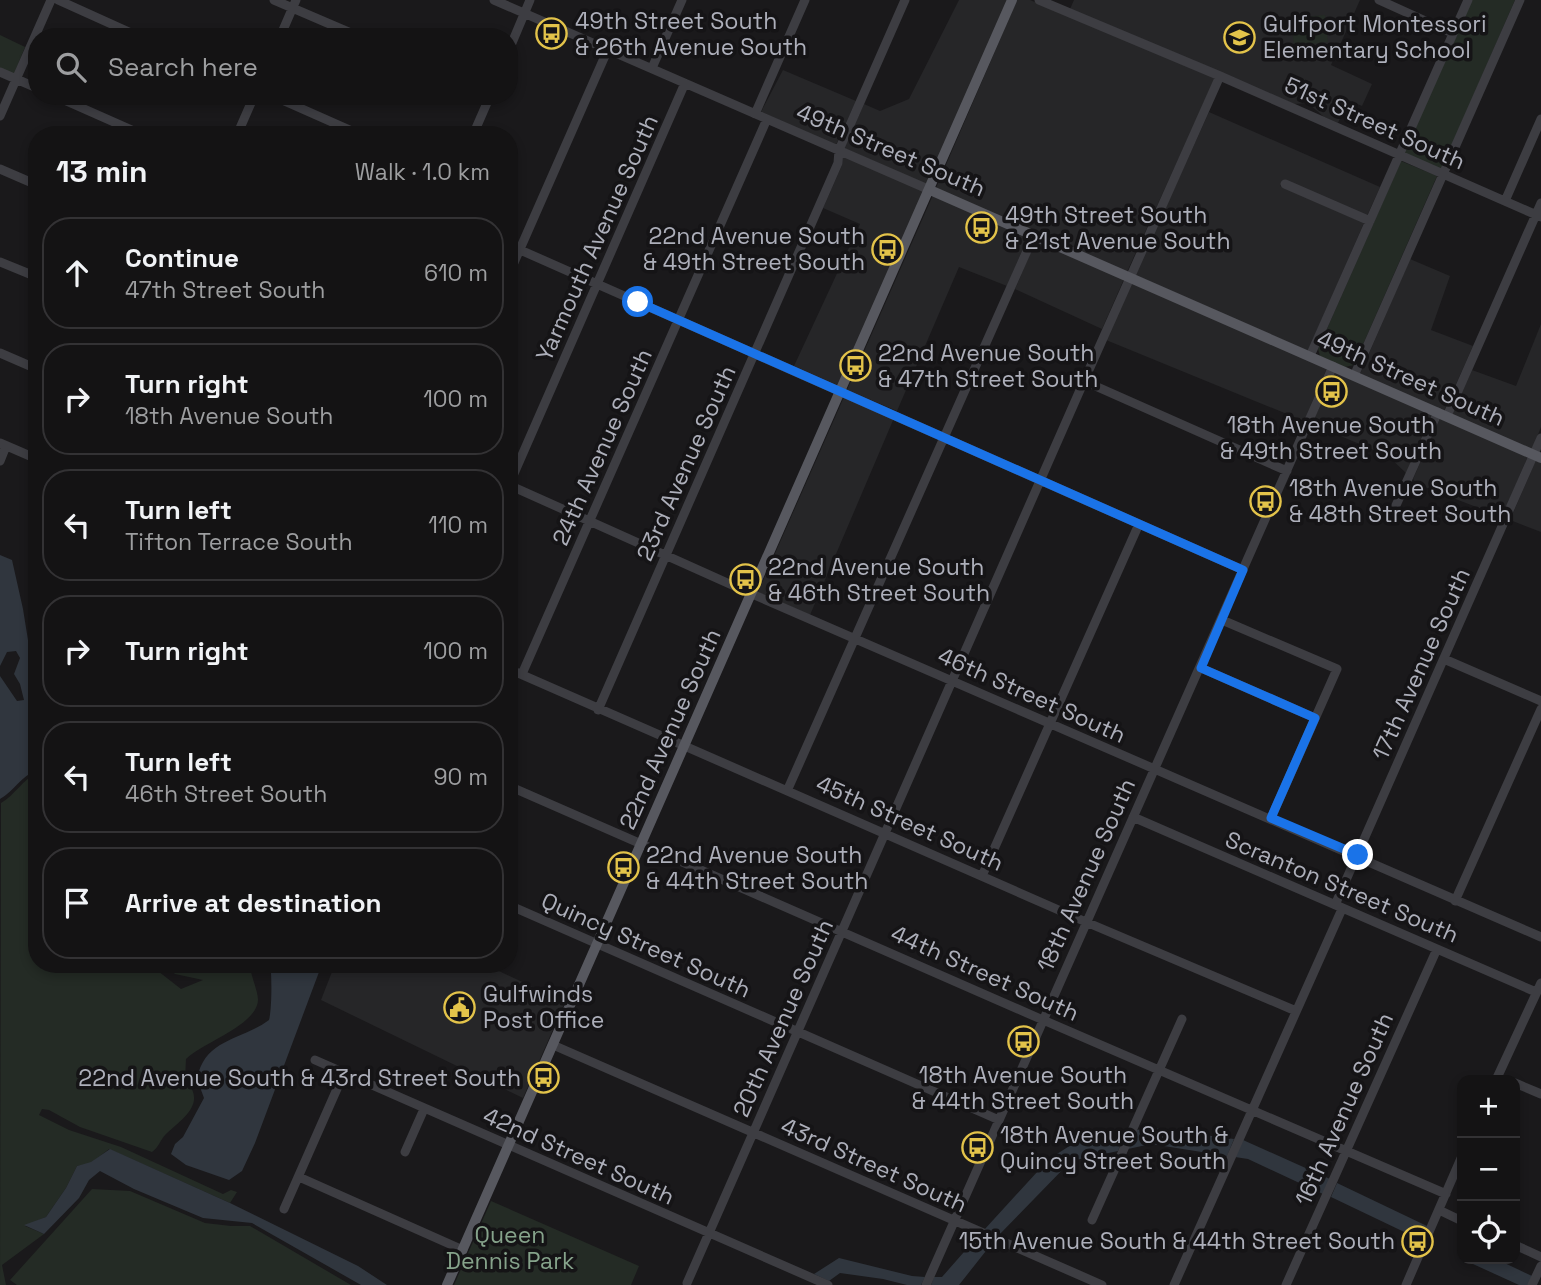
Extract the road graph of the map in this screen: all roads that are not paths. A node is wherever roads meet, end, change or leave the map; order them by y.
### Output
1 (51, 0) edge
2 (58, 0) edge
3 (274, 0) edge
4 (494, 0) edge
5 (530, 0) edge
6 (682, 0) edge
7 (804, 0) edge
8 (905, 0) edge
9 (1012, 0) edge
10 (1039, 0) edge
11 (1379, 0) edge
12 (1468, 0) edge
13 (1520, 0) edge
14 (295, 4) edge
15 (525, 13) junction
16 (39, 28) edge
17 (120, 28) edge
18 (284, 28) edge
19 (342, 28) edge
20 (518, 29) edge
21 (1452, 33) junction
22 (608, 49) junction
23 (28, 52) edge
24 (652, 68) junction
25 (0, 72) edge
26 (1220, 76) junction
27 (16, 79) junction
28 (685, 83) junction
29 (28, 84) edge
30 (75, 105) edge
31 (250, 105) edge
32 (293, 105) edge
33 (486, 105) edge
34 (755, 114) junction
35 (0, 116) edge
36 (767, 119) junction
37 (1541, 119) edge
38 (123, 126) edge
39 (241, 126) edge
40 (341, 126) edge
41 (477, 126) edge
42 (839, 150) junction
43 (1398, 156) junction
44 (0, 169) edge
45 (1443, 175) junction
46 (28, 181) edge
47 (1285, 184) dead end
48 (930, 190) junction
49 (1505, 201) junction
50 (1541, 202) edge
51 (1538, 216) edge
52 (1370, 221) junction
53 (1034, 235) junction
54 (520, 250) junction
55 (518, 254) edge
56 (0, 261) edge
57 (28, 274) edge
58 (1130, 277) junction
59 (598, 285) junction
60 (678, 320) junction
61 (0, 353) edge
62 (755, 353) junction
63 (1310, 356) junction
64 (28, 365) edge
65 (1333, 366) junction
66 (1354, 376) junction
67 (1083, 381) junction
68 (841, 391) junction
69 (1442, 414) junction
70 (945, 436) junction
71 (1541, 438) edge
72 (3, 445) edge
73 (28, 455) edge
74 (1537, 456) edge
75 (0, 461) edge
76 (518, 465) edge
77 (1287, 471) junction
78 (1040, 481) junction
79 (518, 489) edge
80 (1393, 512) dead end
81 (590, 522) junction
82 (1139, 524) junction
83 (666, 555) junction
84 (1243, 570) junction
85 (752, 594) junction
86 (1222, 620) junction
87 (856, 639) junction
88 (1444, 659) junction
89 (1201, 668) junction
90 (518, 672) edge
91 (522, 674) junction
92 (953, 681) junction
93 (1541, 701) edge
94 (1541, 709) edge
95 (598, 710) junction
96 (1315, 718) junction
97 (1051, 724) junction
98 (685, 747) junction
99 (1154, 769) junction
100 (518, 790) edge
101 (787, 791) junction
102 (1133, 817) junction
103 (1271, 818) junction
104 (886, 834) junction
105 (642, 844) junction
106 (1358, 855) junction
107 (982, 876) junction
108 (1455, 901) junction
109 (1339, 907) junction
110 (518, 909) edge
111 (1086, 922) junction
112 (842, 932) junction
113 (1541, 937) edge
114 (598, 945) junction
115 (1437, 949) junction
116 (1541, 983) edge
117 (1536, 992) junction
118 (1296, 1011) junction
119 (1043, 1020) junction
120 (1182, 1020) dead end
121 (798, 1033) junction
122 (553, 1045) junction
123 (315, 1060) dead end
124 (1159, 1070) junction
125 (344, 1073) junction
126 (1498, 1075) edge
127 (1520, 1085) edge
128 (1541, 1094) edge
129 (424, 1108) junction
130 (1252, 1111) junction
131 (999, 1120) junction
132 (753, 1133) junction
133 (509, 1146) junction
134 (1347, 1151) junction
135 (405, 1152) dead end
136 (1457, 1168) edge
137 (299, 1177) junction
138 (1446, 1194) junction
139 (285, 1209) dead end
140 (1439, 1210) junction
141 (1457, 1219) edge
142 (1092, 1220) dead end
143 (955, 1222) junction
144 (710, 1234) junction
145 (1520, 1247) edge
146 (463, 1250) junction
147 (1541, 1257) edge
148 (1541, 1266) edge
149 (687, 1283) edge
150 (447, 1285) edge
151 (828, 1285) edge
152 (926, 1285) edge
153 (1102, 1285) edge
154 (1174, 1285) edge
155 (1286, 1285) edge
156 (1406, 1285) edge
157 (1532, 1285) edge

1 - 16 street
2 - 17 street
3 - 14 street
4 - 15 street, 49th Street South
5 - 15 street
6 - 24 street
7 - 34 street
8 - 42 street, 23rd Avenue South
9 - 48 main road, 22nd Avenue South
10 - 26 street, 51st Street South
11 - 21 street
12 - 21 street
13 - 45 street
14 - 18 street
14 - 19 street
15 - 20 street
15 - 22 street, 49th Street South
21 - 43 street
22 - 24 street, 49th Street South
22 - 54 street
23 - 27 street
24 - 28 street, 49th Street South
25 - 27 street
26 - 43 street, 51st Street South
26 - 58 street, 20th Avenue South
27 - 29 street
27 - 35 street
28 - 34 street, 49th Street South
28 - 59 street, Yarmouth Avenue South
30 - 38 street
31 - 39 street
32 - 40 street
33 - 41 street
34 - 36 street, 49th Street South
36 - 42 street, 49th Street South
36 - 60 street, 24th Avenue South
37 - 49 street
42 - 48 street, 49th Street South
42 - 62 street, 23rd Avenue South
43 - 45 street, 51st Street South
43 - 52 street
44 - 46 street
45 - 49 street, 51st Street South
45 - 66 street
47 - 52 street
48 - 53 main road, 49th Street South
48 - 68 main road, 22nd Avenue South
49 - 51 street, 51st Street South
50 - 51 street
51 - 69 street
52 - 63 street
53 - 58 main road, 49th Street South
53 - 70 street
54 - 55 street
54 - 59 street
56 - 57 street
58 - 63 main road, 49th Street South
58 - 67 street, 20th Avenue South
59 - 60 street
59 - 76 street, Yarmouth Avenue South
60 - 62 street
60 - 81 street, 24th Avenue South
61 - 64 street
62 - 68 street
62 - 83 street, 23rd Avenue South
63 - 65 main road, 49th Street South
65 - 66 main road, 49th Street South
65 - 77 street, 18th Avenue South
66 - 69 main road, 49th Street South
67 - 77 street
67 - 78 street, 20th Avenue South
68 - 70 street
68 - 85 main road, 22nd Avenue South
69 - 74 main road, 49th Street South
69 - 80 street
70 - 78 street
70 - 87 street
71 - 74 street, 17th Avenue South
72 - 73 street
72 - 75 street
74 - 88 street, 17th Avenue South
77 - 84 street, 18th Avenue South
78 - 82 street
78 - 92 street, 20th Avenue South
79 - 81 street, 46th Street South
81 - 83 street, 46th Street South
81 - 91 street, 24th Avenue South
82 - 84 street
82 - 97 street
83 - 85 street, 46th Street South
83 - 95 street, 23rd Avenue South
84 - 86 street, 18th Avenue South
85 - 87 street, 46th Street South
85 - 98 main road, 22nd Avenue South
86 - 89 street, 18th Avenue South
86 - 96 street
87 - 92 street, 46th Street South
87 - 101 street
88 - 93 street
88 - 106 street, 17th Avenue South
89 - 96 street
89 - 99 street, 18th Avenue South
90 - 91 street, 45th Street South
91 - 95 street, 45th Street South
92 - 97 street, 46th Street South
92 - 104 street, 20th Avenue South
94 - 108 street
95 - 98 street, 45th Street South
96 - 103 street
97 - 99 street, 46th Street South
97 - 107 street
98 - 101 street, 45th Street South
98 - 105 main road, 22nd Avenue South
99 - 102 street, 18th Avenue South
99 - 103 street, 46th Street South
100 - 105 street, 44th Street South
101 - 104 street, 45th Street South
102 - 109 street, Scranton Street South
102 - 111 street, 18th Avenue South
103 - 106 street, 46th Street South
104 - 107 street, 45th Street South
104 - 112 street, 20th Avenue South
105 - 112 street, 44th Street South
105 - 114 main road, 22nd Avenue South
106 - 108 street, 46th Street South
106 - 109 street, 17th Avenue South
107 - 111 street, 45th Street South
108 - 113 street, 46th Street South
109 - 115 street, Scranton Street South
109 - 118 street, 17th Avenue South
110 - 114 street, Quincy Street South
111 - 118 street, 45th Street South
111 - 119 street, 18th Avenue South
112 - 119 street, 44th Street South
112 - 121 street, 20th Avenue South
114 - 121 street, Quincy Street South
114 - 122 main road, 22nd Avenue South
115 - 117 street, Scranton Street South
115 - 134 street, 16th Avenue South
116 - 117 street
117 - 126 street
118 - 130 street, 17th Avenue South
119 - 124 street, 44th Street South
119 - 131 street, 18th Avenue South
120 - 124 street
121 - 131 street, Quincy Street South
121 - 132 street, 20th Avenue South
122 - 132 street, 43rd Street South
122 - 133 main road, 22nd Avenue South
123 - 125 street, 42nd Street South
124 - 130 street, 44th Street South
124 - 142 street
125 - 129 street, 42nd Street South
125 - 137 street
127 - 128 street
129 - 133 street, 42nd Street South
129 - 135 street
130 - 134 street, 44th Street South
130 - 154 street, 17th Avenue South
131 - 143 street, 18th Avenue South
132 - 143 street, 43rd Street South
132 - 144 street, 20th Avenue South
133 - 144 street, 42nd Street South
133 - 146 main road, 22nd Avenue South
134 - 138 street, 44th Street South
134 - 155 street, 16th Avenue South
136 - 138 street
137 - 139 street
137 - 146 street
138 - 140 street
140 - 141 street
140 - 156 street
143 - 152 street, 18th Avenue South
143 - 153 street, 43rd Street South
144 - 149 street, 20th Avenue South
144 - 151 street, 42nd Street South
145 - 147 street
146 - 150 main road, 22nd Avenue South
148 - 157 street

